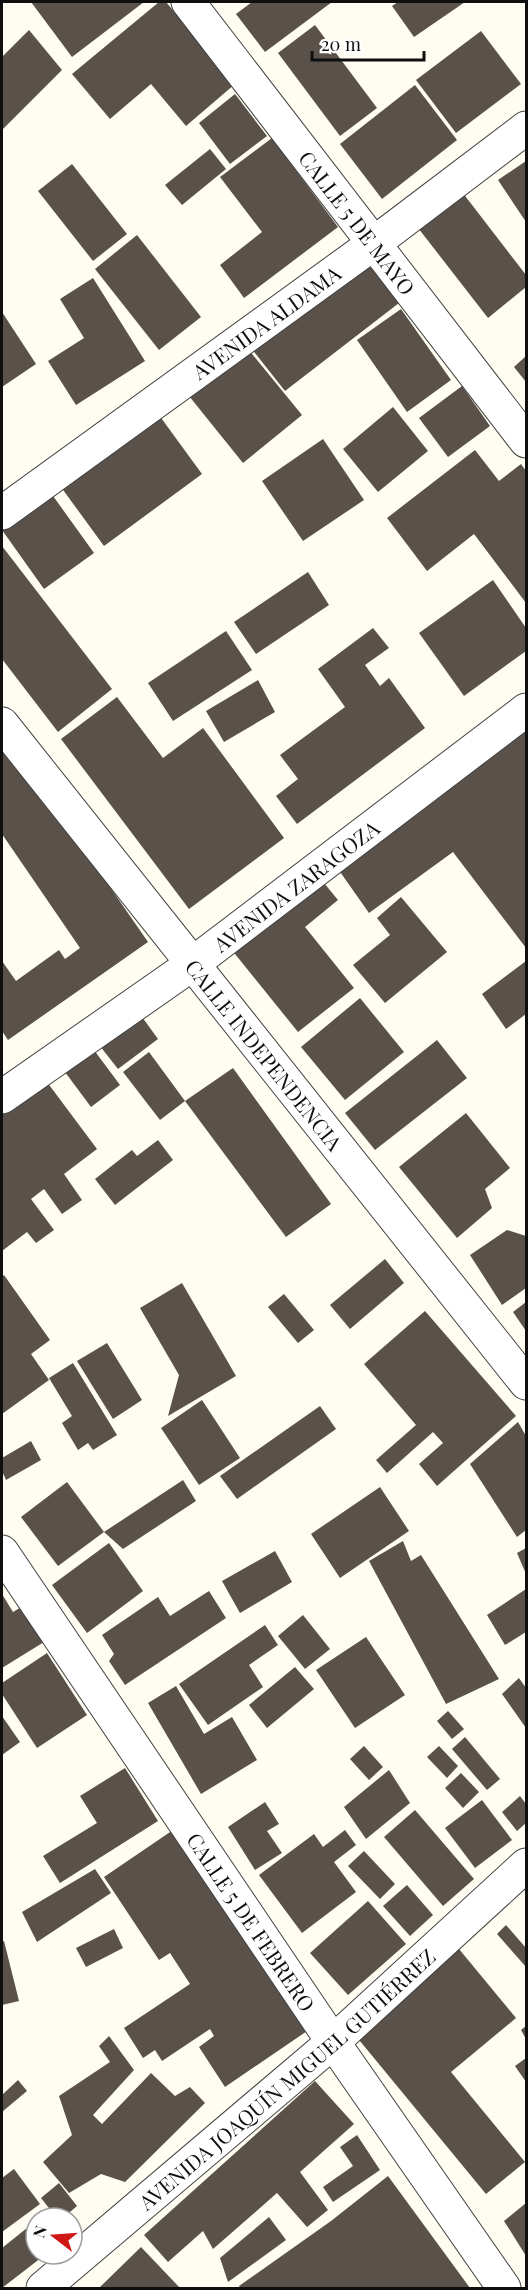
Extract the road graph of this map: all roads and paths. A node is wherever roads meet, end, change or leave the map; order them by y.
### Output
1 (188, 2) edge
2 (526, 128) edge
3 (373, 244) junction
4 (526, 441) edge
5 (2, 513) edge
6 (526, 710) edge
7 (2, 724) edge
8 (191, 965) junction
9 (2, 1097) edge
10 (526, 1383) edge
11 (2, 1552) edge
12 (526, 1865) edge
13 (333, 2042) junction
14 (42, 2289) edge
15 (504, 2289) edge

1 - 3 street, CALLE 5 DE MAYO
2 - 3 street, AVENIDA ALDAMA
3 - 4 street, CALLE 5 DE MAYO
3 - 5 street, AVENIDA ALDAMA
6 - 8 street, AVENIDA ZARAGOZA
7 - 8 street, CALLE INDEPENDENCIA
8 - 9 street, AVENIDA ZARAGOZA
8 - 10 street, CALLE INDEPENDENCIA
11 - 13 street, CALLE 5 DE FEBRERO
12 - 13 street, AVENIDA JOAQUÍN MIGUEL GUTIÉRREZ
13 - 14 street, AVENIDA JOAQUÍN MIGUEL GUTIÉRREZ
13 - 15 street, CALLE 5 DE FEBRERO

